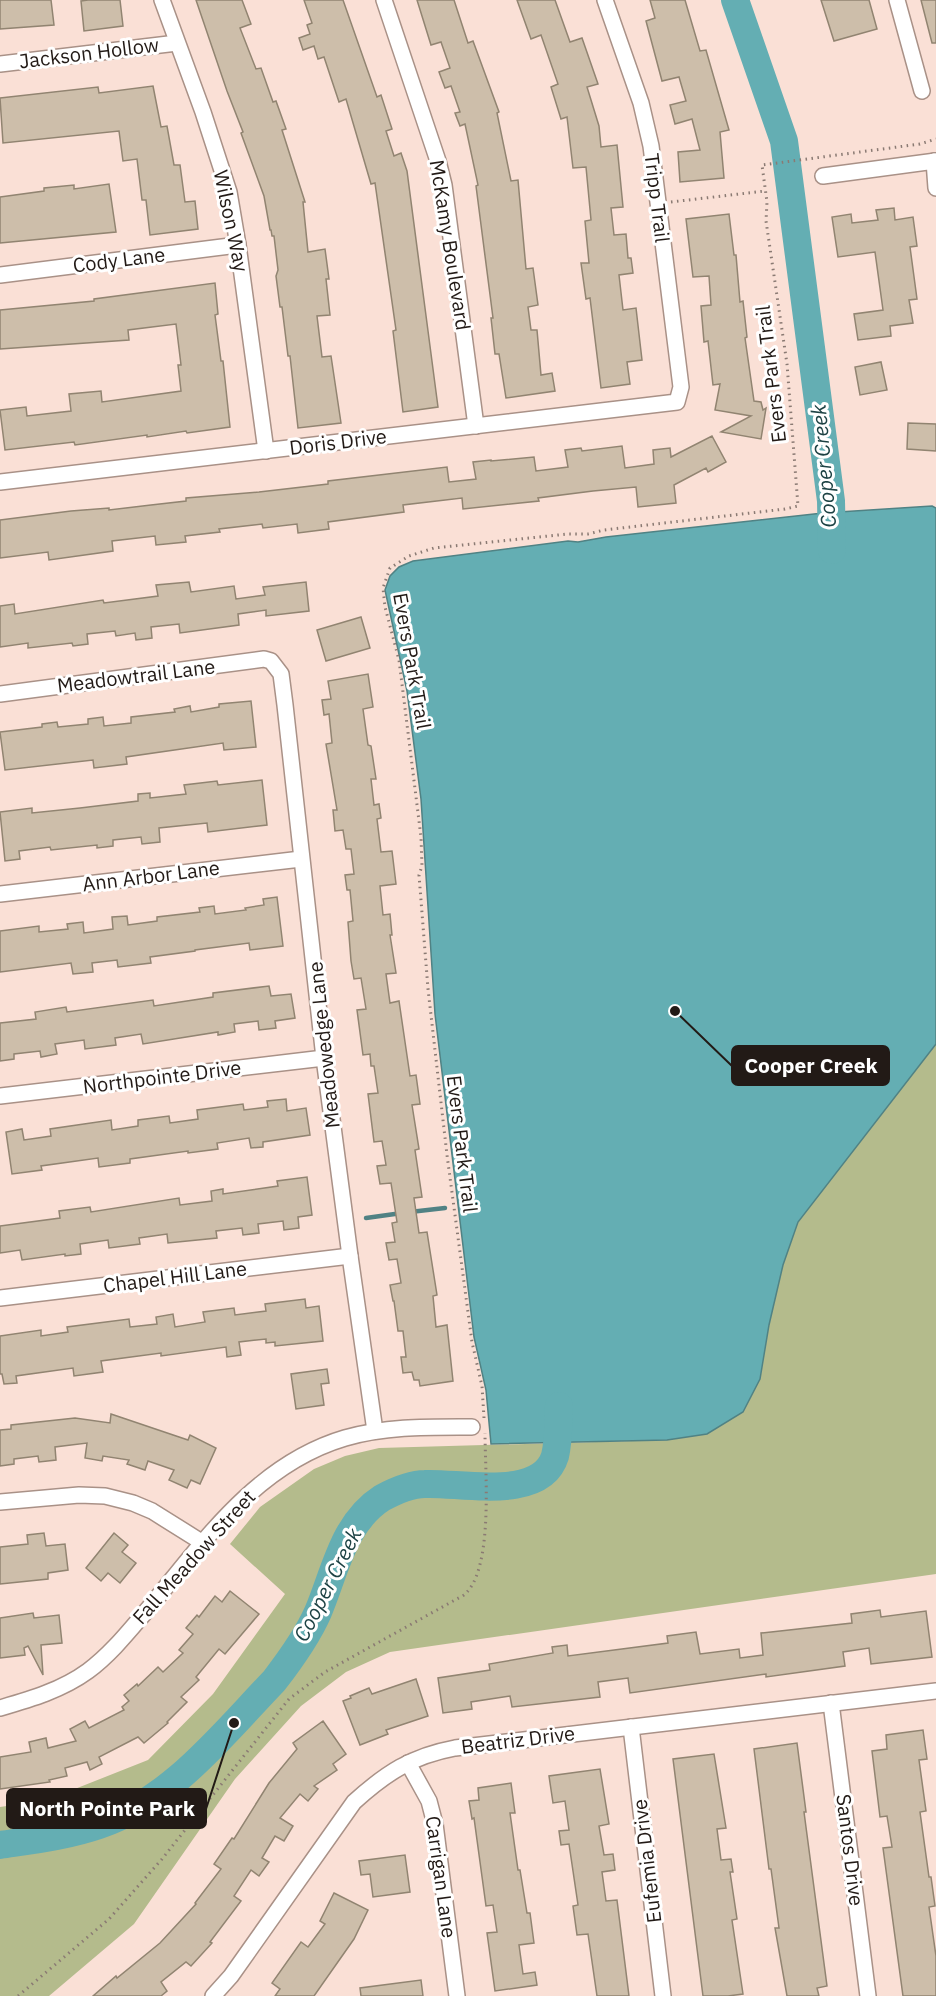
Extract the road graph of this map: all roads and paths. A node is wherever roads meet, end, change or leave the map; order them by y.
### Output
1 (162, 0) edge
2 (384, 0) edge
3 (605, 0) edge
4 (897, 0) edge
5 (177, 42) junction
6 (0, 64) edge
7 (922, 91) dead end
8 (936, 139) edge
9 (935, 161) edge
10 (823, 176) dead end
11 (936, 188) edge
12 (765, 191) junction
13 (658, 204) junction
14 (238, 245) junction
15 (0, 275) edge
16 (677, 402) joint
17 (476, 426) junction
18 (266, 451) junction
19 (0, 482) edge
20 (271, 661) joint
21 (0, 694) edge
22 (301, 859) junction
23 (0, 894) edge
24 (324, 1058) junction
25 (0, 1096) edge
26 (350, 1256) junction
27 (0, 1298) edge
28 (481, 1427) junction
29 (375, 1431) junction
30 (0, 1502) edge
31 (203, 1543) junction
32 (936, 1690) edge
33 (831, 1703) junction
34 (0, 1708) edge
35 (631, 1727) junction
36 (408, 1763) junction
37 (18, 1996) edge
38 (213, 1996) edge
39 (458, 1996) edge
40 (663, 1996) edge
41 (868, 1996) edge

1 - 5 street, Wilson Way
2 - 17 street, McKamy Boulevard
3 - 13 street, Tripp Trail
4 - 7 street
5 - 6 street, Jackson Hollow
5 - 14 street, Wilson Way
8 - 12 path, Evers Park Trail
9 - 10 street
9 - 11 street
12 - 13 path
12 - 28 path, Evers Park Trail
13 - 16 street, Tripp Trail
14 - 15 street, Cody Lane
14 - 18 street, Wilson Way
16 - 17 street, Doris Drive
17 - 18 street, Doris Drive
18 - 19 street, Doris Drive
20 - 21 street, Meadowtrail Lane
20 - 22 street, Meadowedge Lane
22 - 23 street, Ann Arbor Lane
22 - 24 street, Meadowedge Lane
24 - 25 street, Northpointe Drive
24 - 26 street, Meadowedge Lane
26 - 27 street, Chapel Hill Lane
26 - 29 street, Meadowedge Lane
28 - 29 street, Fall Meadow Street
28 - 37 path, Evers Park Trail
29 - 31 street, Fall Meadow Street
30 - 31 street
31 - 34 street, Fall Meadow Street
32 - 33 street, Beatriz Drive
33 - 35 street, Beatriz Drive
33 - 41 street, Santos Drive
35 - 36 street, Beatriz Drive
35 - 40 street, Eufemia Drive
36 - 38 street, Beatriz Drive
36 - 39 street, Carrigan Lane

